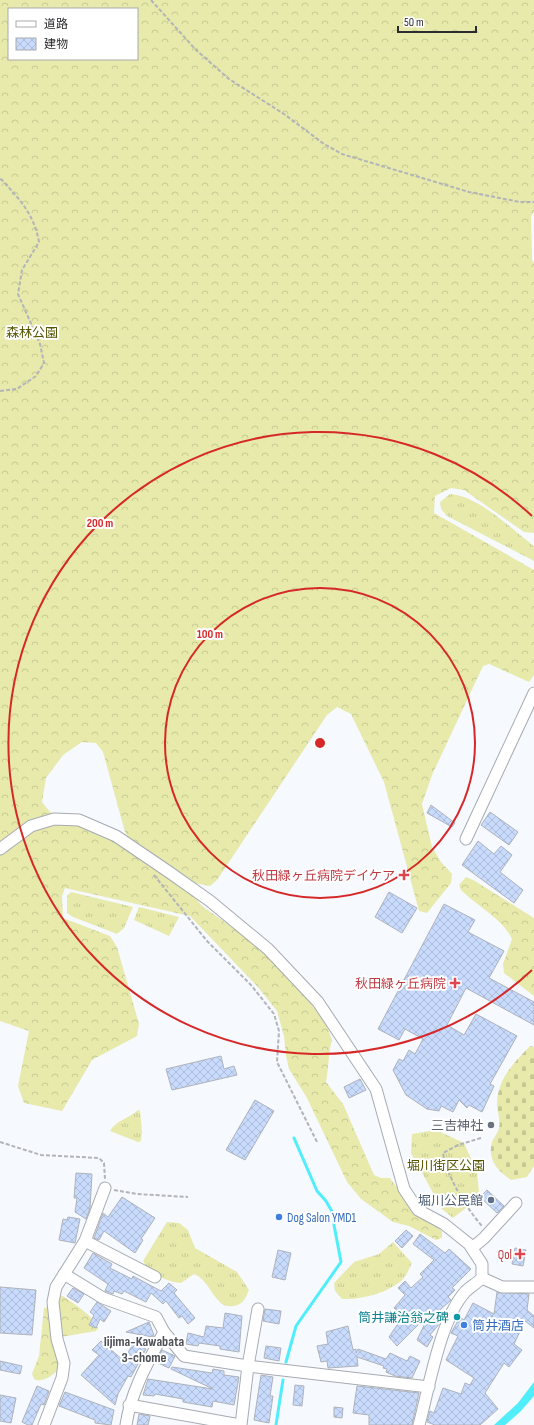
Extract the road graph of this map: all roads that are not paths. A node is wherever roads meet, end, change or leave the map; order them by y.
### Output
1 (534, 693) edge
2 (466, 838) dead end
3 (0, 849) edge
4 (105, 1188) road end
5 (516, 1203) dead end
6 (85, 1242) junction
7 (472, 1248) junction
8 (64, 1274) junction
9 (154, 1277) dead end
10 (482, 1278) junction
11 (534, 1287) edge
12 (258, 1309) dead end
13 (164, 1332) junction
14 (248, 1366) junction
15 (429, 1387) junction
16 (129, 1404) junction
17 (44, 1425) edge
18 (126, 1425) edge
19 (240, 1425) edge
20 (419, 1425) edge

1 - 2 street
3 - 7 street
4 - 6 street
5 - 7 street
6 - 8 street
6 - 9 street
7 - 10 street
8 - 13 street
8 - 17 street
10 - 11 street
10 - 15 street
12 - 14 street
13 - 14 street
13 - 16 street
14 - 15 street
14 - 19 street
15 - 20 street
16 - 18 street
16 - 19 street

